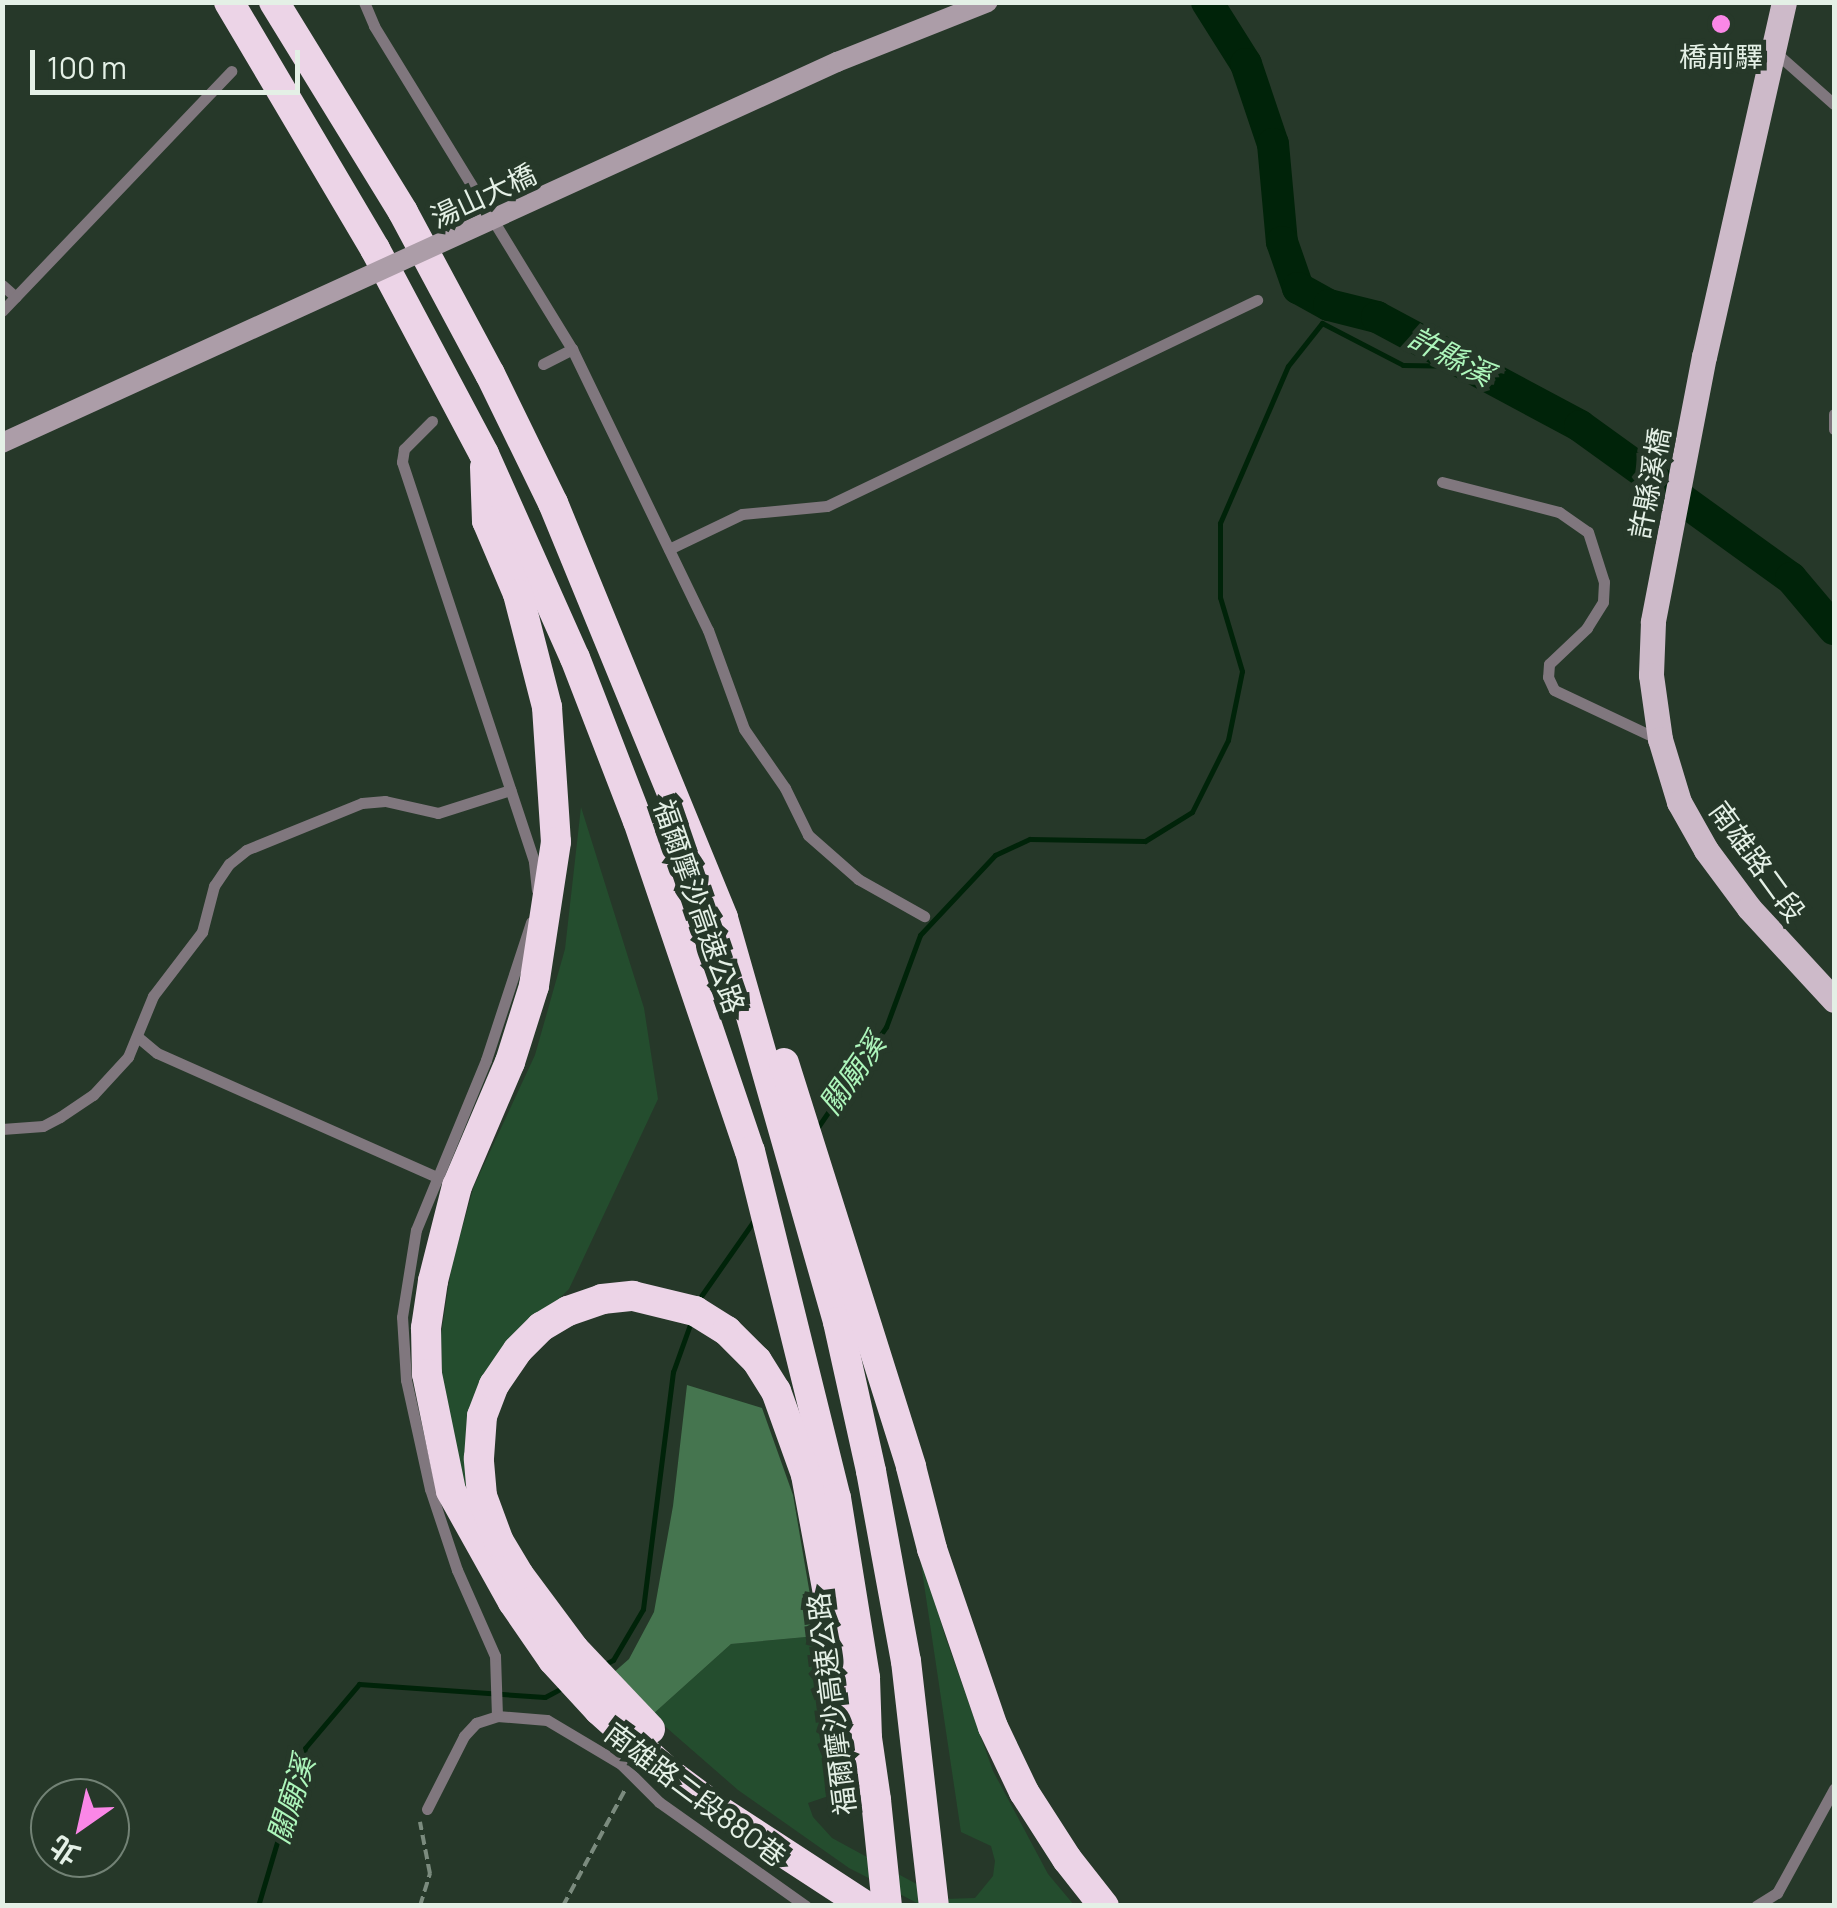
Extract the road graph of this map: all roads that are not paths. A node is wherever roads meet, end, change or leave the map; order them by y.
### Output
1 (228, 2) edge
2 (274, 2) edge
3 (364, 2) edge
4 (988, 2) edge
5 (1784, 2) edge
6 (1774, 52) junction
7 (231, 71) dead end
8 (1834, 104) edge
9 (2, 285) edge
10 (16, 297) junction
11 (1256, 300) dead end
12 (2, 311) edge
13 (572, 349) junction
14 (543, 364) dead end
15 (1834, 414) edge
16 (432, 421) dead end
17 (1834, 429) edge
18 (2, 444) edge
19 (484, 454) junction
20 (1442, 482) dead end
21 (669, 549) junction
22 (1653, 622) joint
23 (1660, 739) junction
24 (510, 790) junction
25 (924, 916) dead end
26 (1834, 1000) edge
27 (139, 1038) junction
28 (2, 1129) edge
29 (438, 1178) junction
30 (850, 1317) junction
31 (563, 1654) junction
32 (610, 1706) junction
33 (497, 1712) junction
34 (867, 1738) junction
35 (1834, 1789) edge
36 (428, 1808) road end
37 (806, 1906) edge
38 (866, 1906) edge
39 (887, 1906) edge
40 (904, 1906) edge
41 (934, 1906) edge
42 (1104, 1906) edge
43 (1756, 1906) edge

1 - 19 highway, 福爾摩沙高速公路
2 - 30 highway, 福爾摩沙高速公路
3 - 13 lane
4 - 18 street, 湯山大橋, bridge
5 - 6 main road
6 - 8 lane
6 - 22 main road, 許縣溪橋
7 - 10 lane
9 - 10 lane
10 - 12 lane
11 - 21 lane
13 - 14 lane
13 - 21 lane
15 - 17 lane
16 - 24 lane
19 - 31 highway
19 - 34 highway, 福爾摩沙高速公路
20 - 23 lane
21 - 25 lane
22 - 23 main road, 南雄路二段
23 - 26 main road, 南雄路二段
24 - 27 lane
24 - 29 lane
27 - 28 lane
27 - 29 lane
29 - 33 lane
30 - 41 highway
30 - 42 highway
31 - 32 highway
31 - 34 highway
32 - 38 highway
32 - 40 highway
33 - 36 lane
33 - 37 lane, 南雄路二段880巷
34 - 39 highway, 福爾摩沙高速公路, bridge
35 - 43 lane

